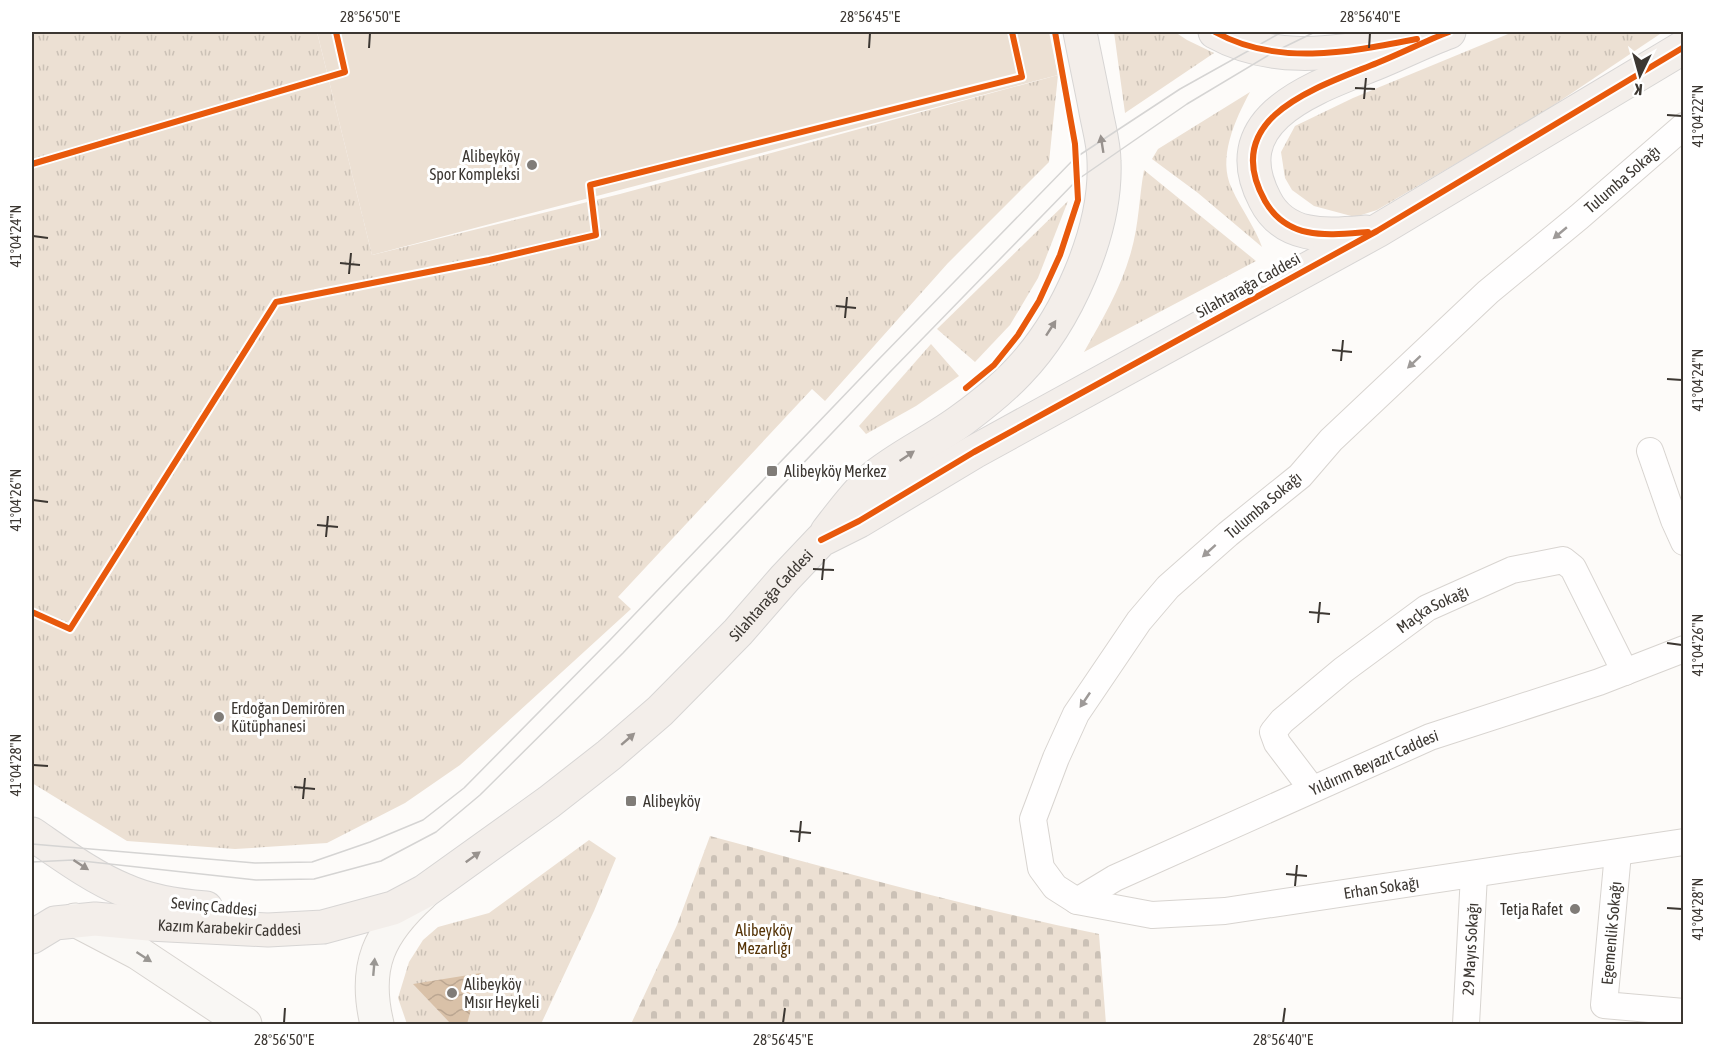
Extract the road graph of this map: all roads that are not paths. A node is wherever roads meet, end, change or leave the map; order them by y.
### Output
1 (1080, 32) edge
2 (1215, 32) edge
3 (1445, 33) edge
4 (1683, 47) edge
5 (1683, 126) edge
6 (1377, 231) junction
7 (1650, 451) dead end
8 (821, 540) junction
9 (1683, 542) edge
10 (1683, 649) edge
11 (1625, 672) junction
12 (1312, 789) junction
13 (32, 834) edge
14 (1683, 842) edge
15 (1618, 853) junction
16 (1474, 875) junction
17 (426, 891) junction
18 (1077, 901) junction
19 (75, 920) junction
20 (340, 922) junction
21 (32, 937) edge
22 (1683, 1012) edge
23 (245, 1024) edge
24 (377, 1024) edge
25 (1466, 1024) edge

8 -> 1 main road
2 - 3 main road
3 - 6 main road
4 - 6 main road, Silahtarağa Caddesi
5 -> 18 street, Tulumba Sokağı
6 - 8 main road, Silahtarağa Caddesi
7 - 9 street
17 -> 8 main road, Silahtarağa Caddesi
10 - 11 street, Yıldırım Beyazıt Caddesi
11 - 12 street, Yıldırım Beyazıt Caddesi
11 - 12 street, Maçka Sokağı
12 - 18 street, Yıldırım Beyazıt Caddesi
13 -> 20 main road, Sevinç Caddesi
14 - 15 street, Erhan Sokağı
15 - 16 street, Erhan Sokağı
15 - 22 street, Egemenlik Sokağı
16 - 18 street, Erhan Sokağı
16 - 25 street, 29 Mayıs Sokağı
17 - 20 main road, Kazım Karabekir Caddesi
24 -> 17 main road
19 - 20 main road, Kazım Karabekir Caddesi
19 - 21 main road, Kazım Karabekir Caddesi
19 -> 23 main road

